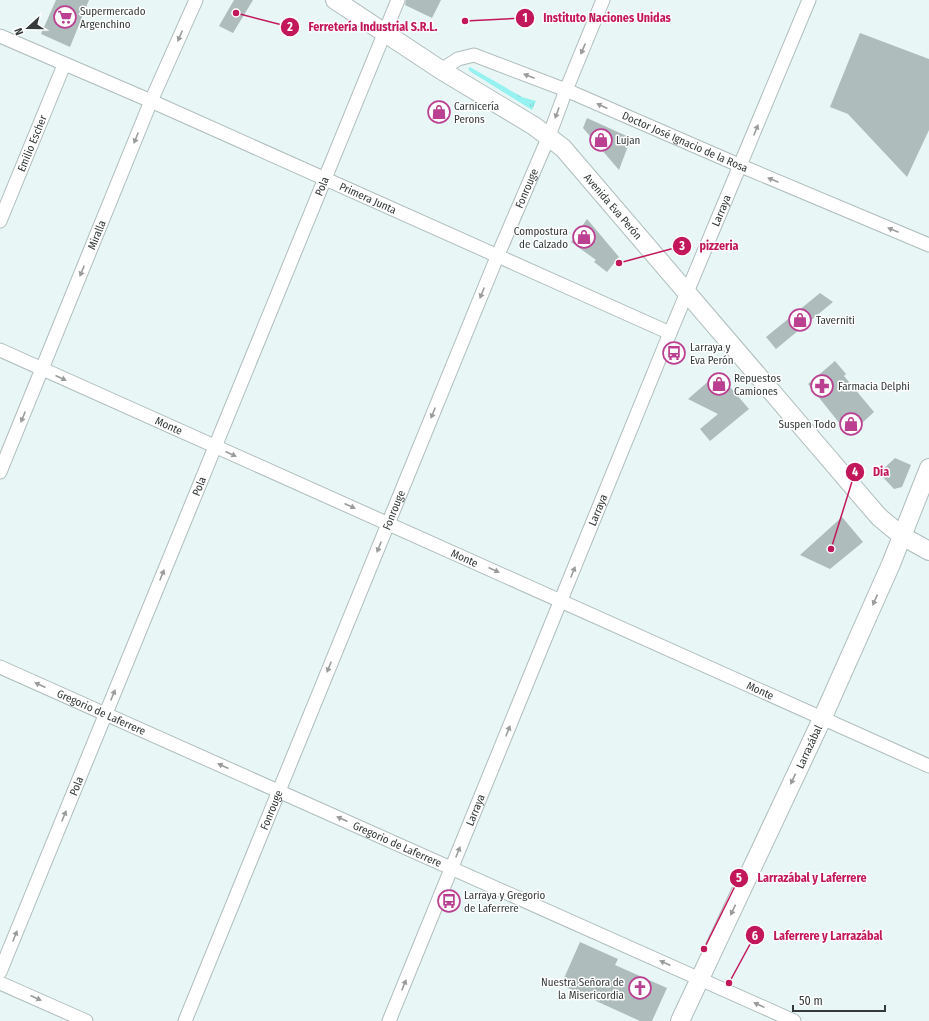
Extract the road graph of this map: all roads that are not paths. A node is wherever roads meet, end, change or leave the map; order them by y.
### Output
1 (196, 0) edge
2 (335, 0) edge
3 (398, 0) edge
4 (603, 0) edge
5 (809, 0) edge
6 (384, 32) junction
7 (0, 36) edge
8 (64, 65) junction
9 (441, 70) junction
10 (566, 90) junction
11 (151, 101) junction
12 (549, 136) junction
13 (741, 166) junction
14 (325, 179) junction
15 (0, 221) edge
16 (929, 245) edge
17 (497, 257) junction
18 (687, 292) junction
19 (670, 333) junction
20 (0, 350) edge
21 (42, 370) junction
22 (215, 447) junction
23 (929, 468) edge
24 (0, 472) edge
25 (388, 524) junction
26 (902, 536) junction
27 (929, 551) edge
28 (562, 600) junction
29 (0, 666) edge
30 (105, 714) junction
31 (822, 719) junction
32 (929, 766) edge
33 (278, 791) junction
34 (451, 867) junction
35 (0, 972) edge
36 (700, 979) junction
37 (0, 983) edge
38 (86, 1021) edge
39 (185, 1021) edge
40 (389, 1021) edge
41 (680, 1021) edge
42 (794, 1021) edge

1 -> 11 street, Miralla
2 - 6 main road, Avenida Eva Perón
3 - 6 street, Pola
4 -> 10 street, Fonrouge
13 -> 5 street, Larraya
6 - 9 main road, Avenida Eva Perón
6 - 14 street, Pola
7 - 8 street, Primera Junta
8 - 11 street, Primera Junta
8 - 15 street, Emilio Escher
10 -> 9 street, Doctor José Ignacio de la Rosa
9 - 12 main road, Avenida Eva Perón
10 -> 12 street, Fonrouge
13 -> 10 street, Doctor José Ignacio de la Rosa
11 - 14 street, Primera Junta
11 -> 21 street, Miralla
12 - 17 street, Fonrouge
12 - 18 main road, Avenida Eva Perón
16 -> 13 street, Doctor José Ignacio de la Rosa
13 - 18 street, Larraya
14 - 17 street, Primera Junta
14 - 22 street, Pola
17 - 19 street, Primera Junta
17 -> 25 street, Fonrouge
18 - 19 street, Larraya
18 - 26 main road, Avenida Eva Perón
28 -> 19 street, Larraya
20 - 21 street, Monte
21 -> 22 street, Monte
21 -> 24 street, Miralla
22 -> 25 street, Monte
30 -> 22 street, Pola
23 - 26 main road, Larrazábal
25 -> 28 street, Monte
25 -> 33 street, Fonrouge
26 - 27 main road, Avenida Eva Perón
26 -> 31 main road, Larrazábal
28 - 31 street, Monte
34 -> 28 street, Larraya
30 -> 29 street, Gregorio de Laferrere
33 -> 30 street, Gregorio de Laferrere
35 -> 30 street, Pola
31 - 32 street, Monte
31 -> 36 main road, Larrazábal
34 -> 33 street, Gregorio de Laferrere
33 - 39 street, Fonrouge
36 -> 34 street, Gregorio de Laferrere
40 -> 34 street, Larraya
36 - 41 main road, Larrazábal
42 -> 36 street, Gregorio de Laferrere
37 -> 38 street

